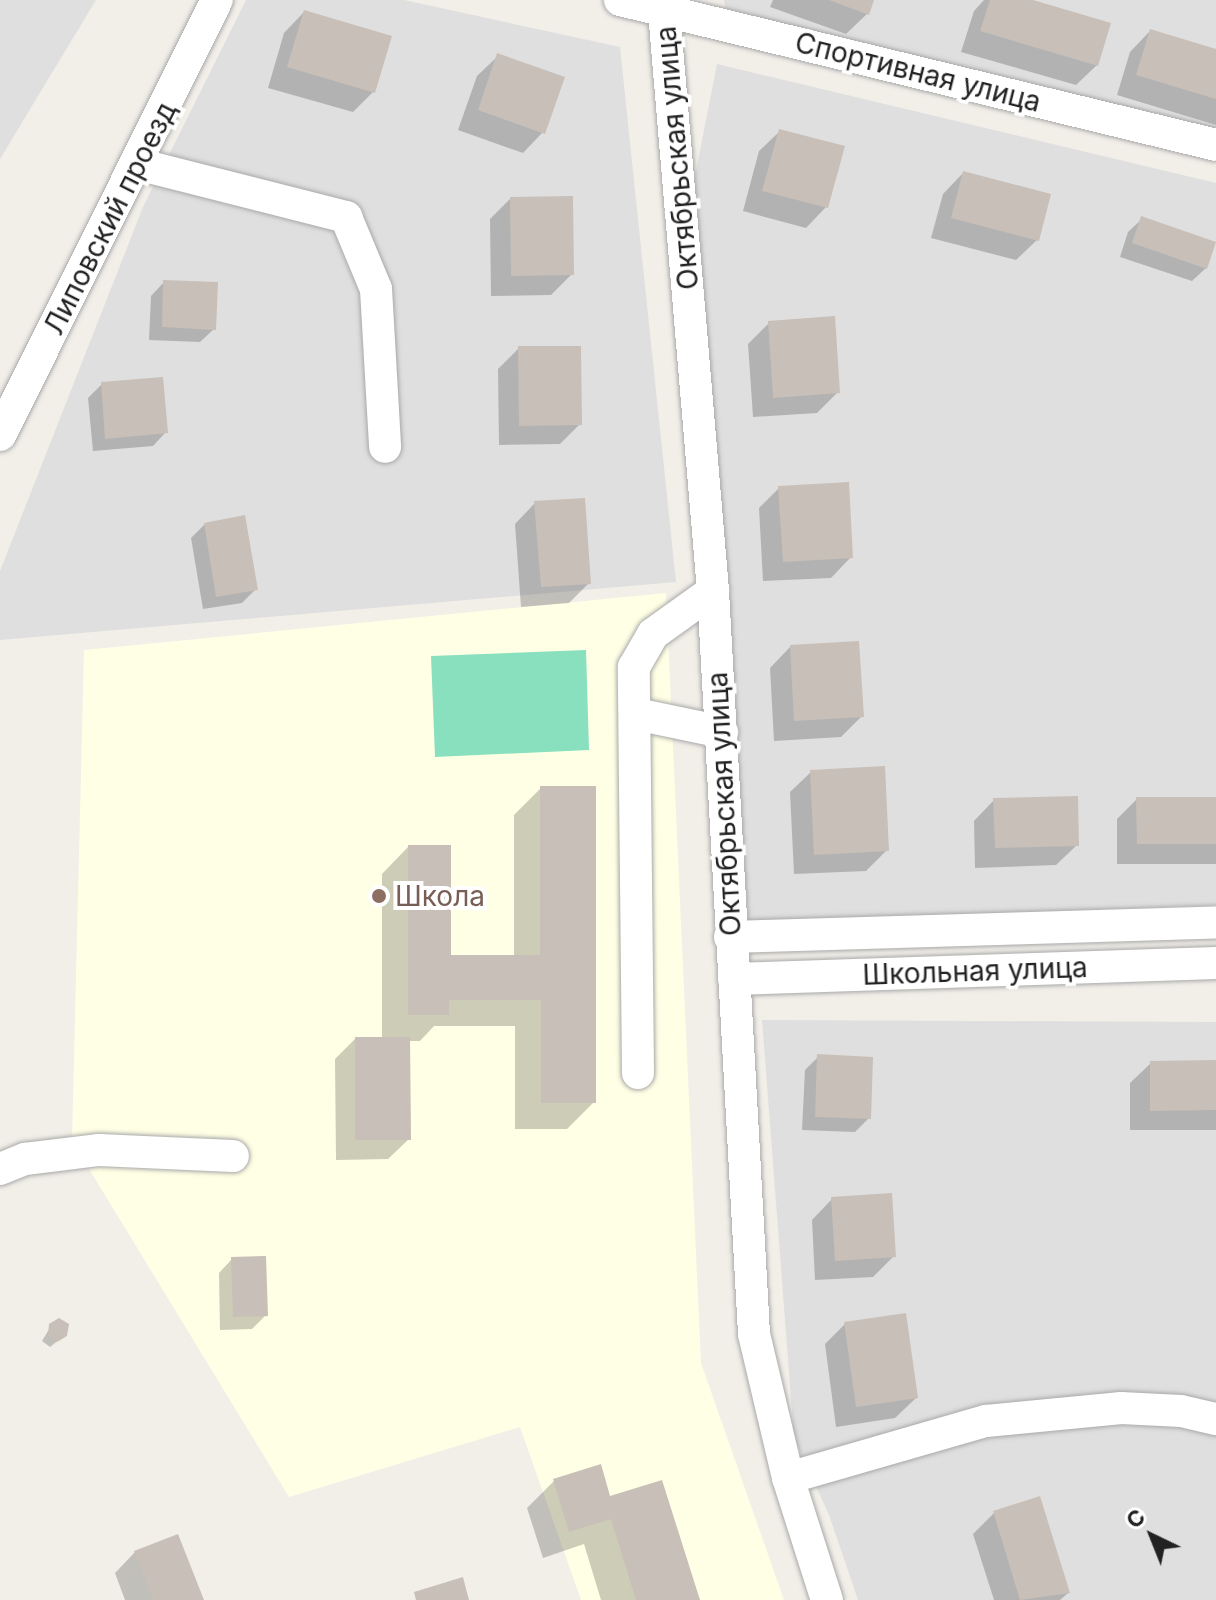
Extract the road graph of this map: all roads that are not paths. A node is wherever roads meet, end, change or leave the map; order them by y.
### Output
1 (217, 0) edge
2 (620, 0) edge
3 (664, 4) edge
4 (1216, 145) edge
5 (137, 164) junction
6 (0, 435) edge
7 (385, 447) dead end
8 (713, 591) junction
9 (636, 714) junction
10 (722, 732) junction
11 (1216, 923) edge
12 (730, 937) junction
13 (1216, 963) edge
14 (734, 979) junction
15 (638, 1073) dead end
16 (233, 1156) dead end
17 (0, 1169) edge
18 (1216, 1419) edge
19 (788, 1478) junction
20 (827, 1600) edge

1 - 5 street, Липовский проезд
2 - 3 street, Спортивная улица
3 - 4 street, Спортивная улица
3 - 8 street, Октябрьская улица
5 - 6 street, Липовский проезд
5 - 7 street
8 - 9 street
8 - 10 street, Октябрьская улица
9 - 10 street
9 - 15 street
10 - 12 street, Октябрьская улица
11 - 12 street
12 - 14 street, Октябрьская улица
13 - 14 street, Школьная улица
14 - 19 street, Октябрьская улица
16 - 17 street
18 - 19 street
19 - 20 street, Октябрьская улица

